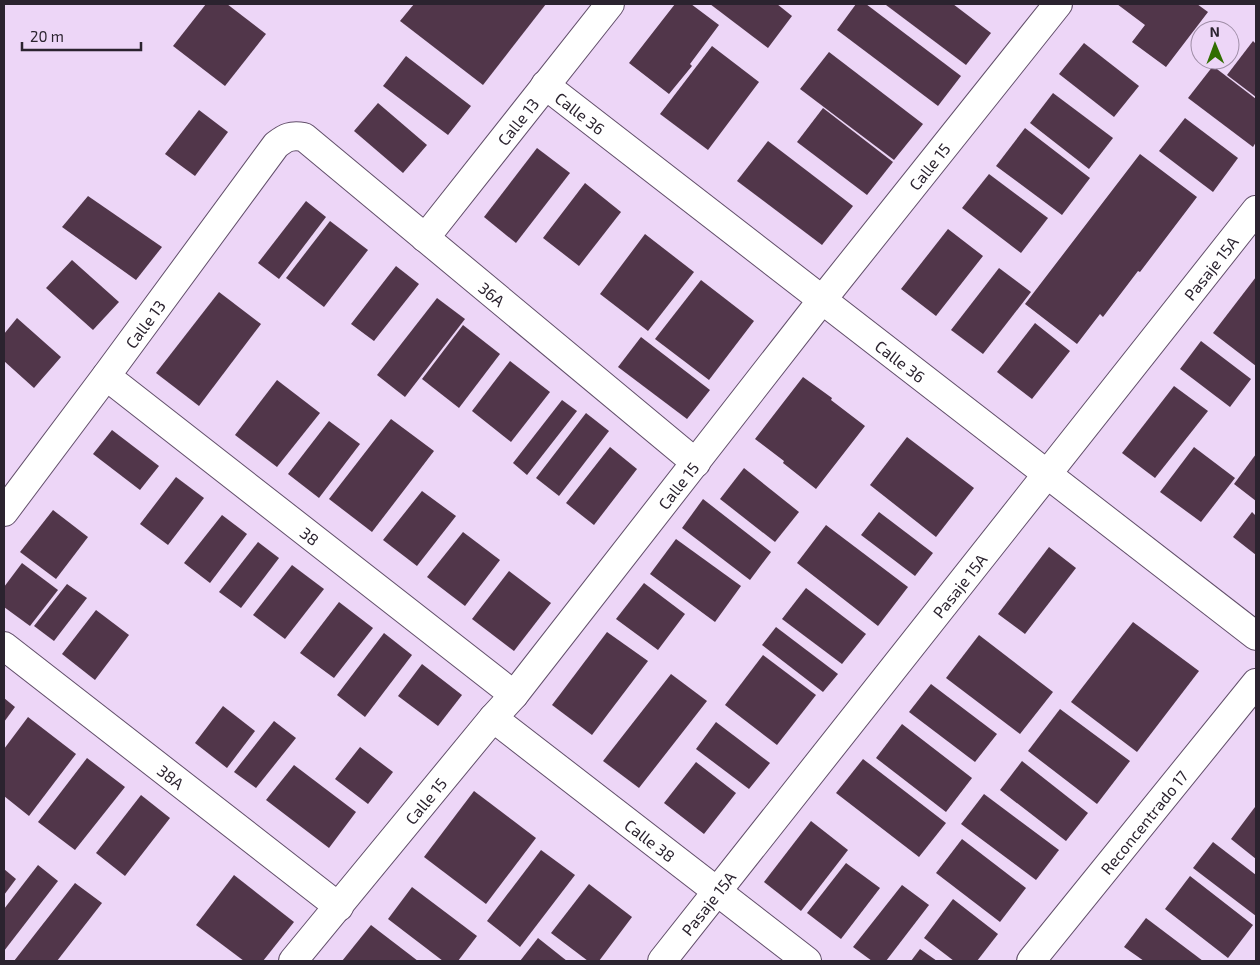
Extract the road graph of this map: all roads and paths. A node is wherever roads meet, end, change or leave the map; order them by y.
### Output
1 (610, 4) edge
2 (1058, 4) edge
3 (545, 85) junction
4 (285, 137) joint
5 (1256, 210) edge
6 (424, 238) junction
7 (822, 300) junction
8 (106, 376) junction
9 (696, 463) junction
10 (1047, 474) junction
11 (4, 512) edge
12 (1256, 636) edge
13 (4, 646) edge
14 (1256, 682) edge
15 (514, 695) junction
16 (493, 718) junction
17 (717, 891) junction
18 (338, 907) junction
19 (293, 961) edge
20 (662, 961) edge
21 (807, 961) edge
22 (1032, 961) edge

1 - 3 street, Calle 13
2 - 7 street, Calle 15
3 - 6 street, Calle 13
3 - 7 street, Calle 36
4 - 6 street, 36A
4 - 8 street, Calle 13
5 - 10 street, Pasaje 15A
6 - 9 street, 36A
7 - 9 street, Calle 15
7 - 10 street, Calle 36
8 - 11 street, Calle 13
8 - 15 street, 38
9 - 15 street, Calle 15
10 - 12 street, Calle 36
10 - 17 street, Pasaje 15A
13 - 18 street, 38A
14 - 22 street, Reconcentrado 17
15 - 16 street, Calle 15
16 - 17 street, Calle 38
16 - 18 street, Calle 15
17 - 20 street, Pasaje 15A
17 - 21 street, Calle 38
18 - 19 street, Calle 15

